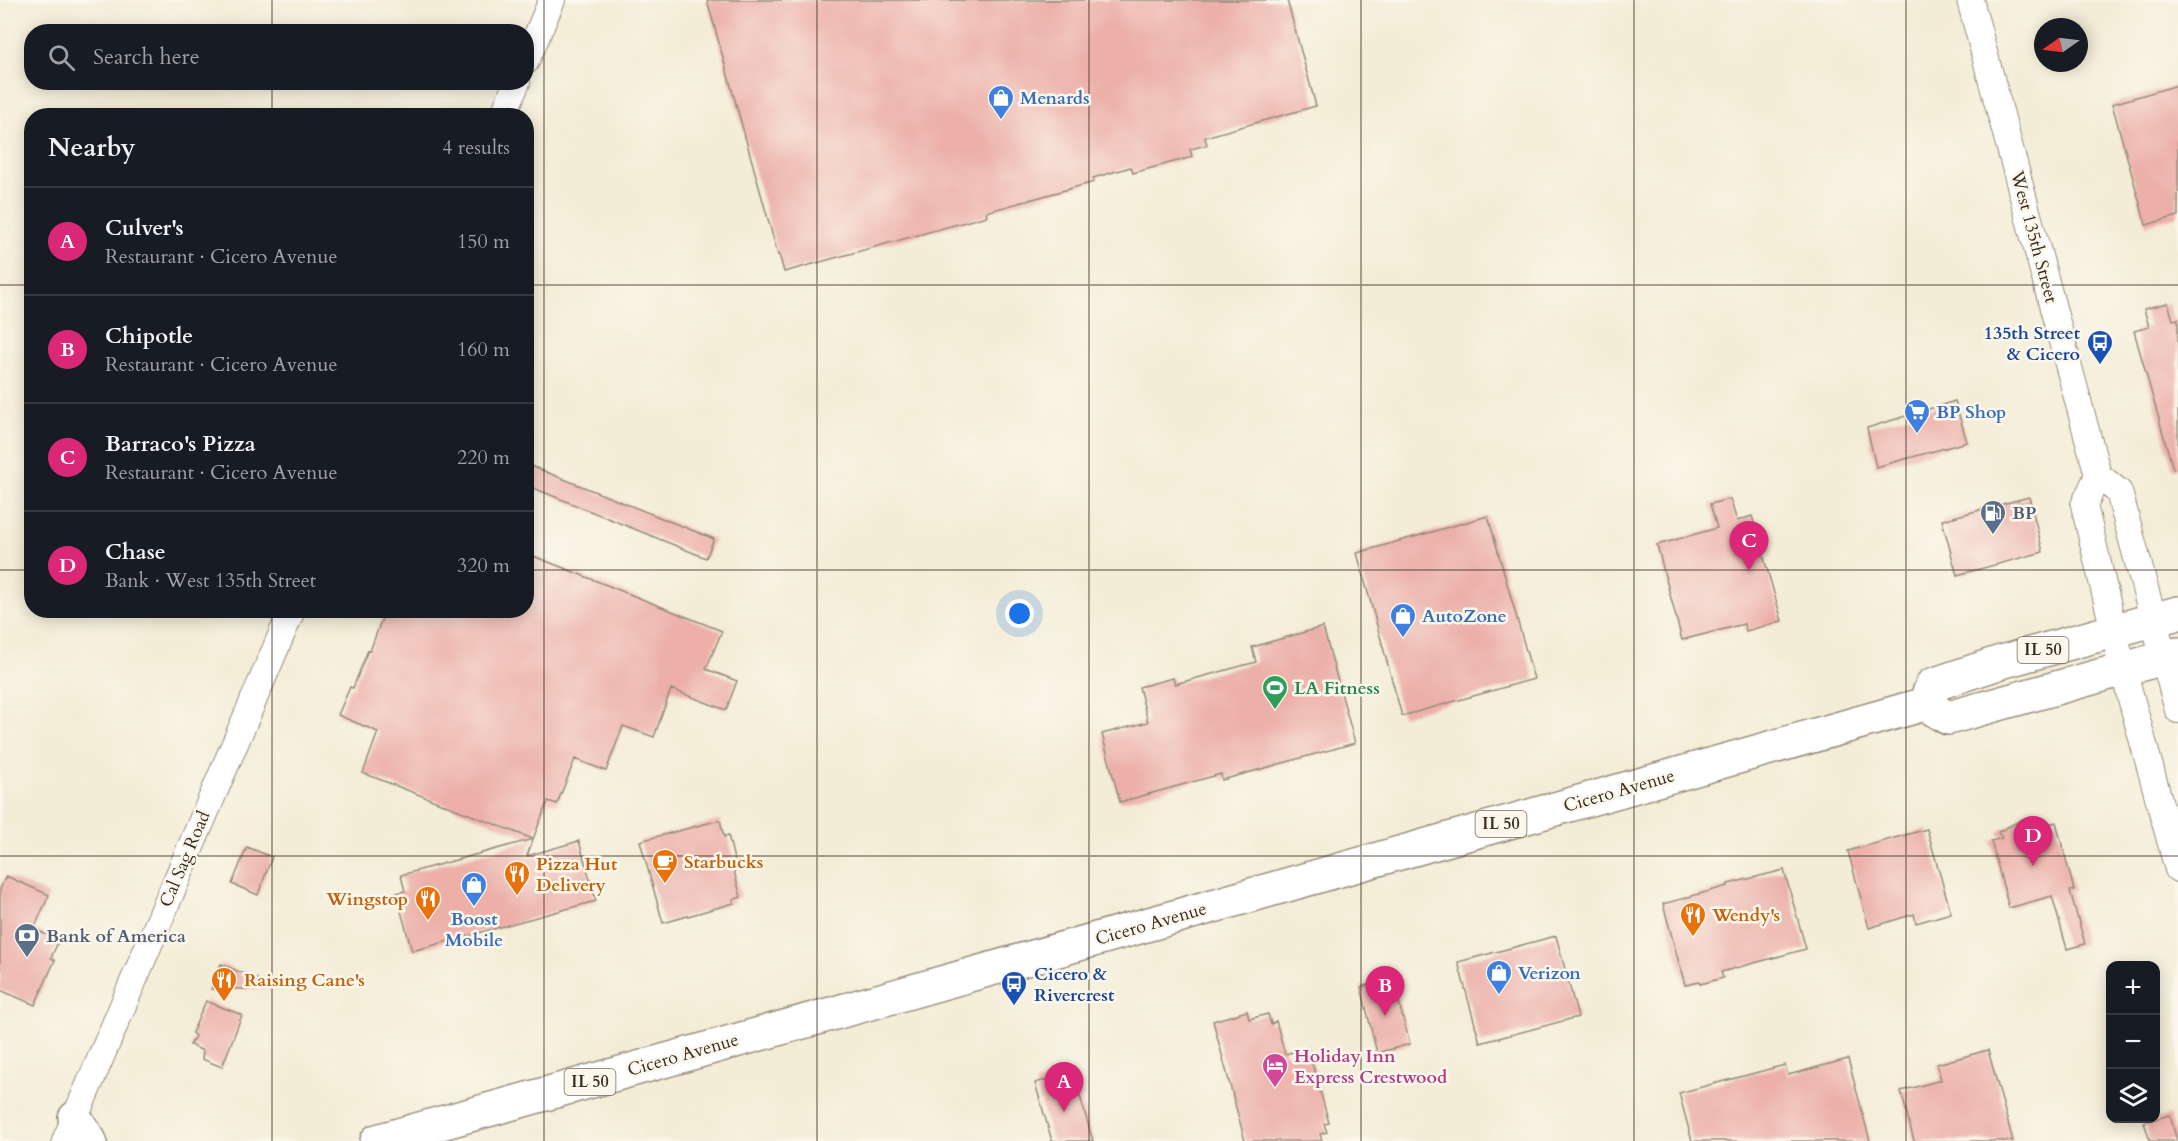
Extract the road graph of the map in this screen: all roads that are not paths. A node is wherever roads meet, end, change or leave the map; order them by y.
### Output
1 (552, 0) edge
2 (1970, 0) edge
3 (534, 42) edge
4 (514, 90) edge
5 (506, 108) edge
6 (2098, 475) junction
7 (2166, 616) edge
8 (289, 618) edge
9 (2114, 630) junction
10 (2171, 656) edge
11 (2123, 669) junction
12 (1925, 704) junction
13 (2178, 710) edge
14 (2178, 869) edge
15 (77, 1133) edge
16 (377, 1141) edge

1 - 3 street
2 - 6 street, West 135th Street
4 - 5 street
6 - 7 street
6 - 9 street
7 - 9 main road
7 - 10 street
8 - 15 street, Cal Sag Road
9 - 11 street
9 - 12 main road, IL 50
10 - 11 main road
10 - 13 street
11 - 12 main road, IL 50
11 - 14 street
12 - 16 main road, Cicero Avenue / IL 50

